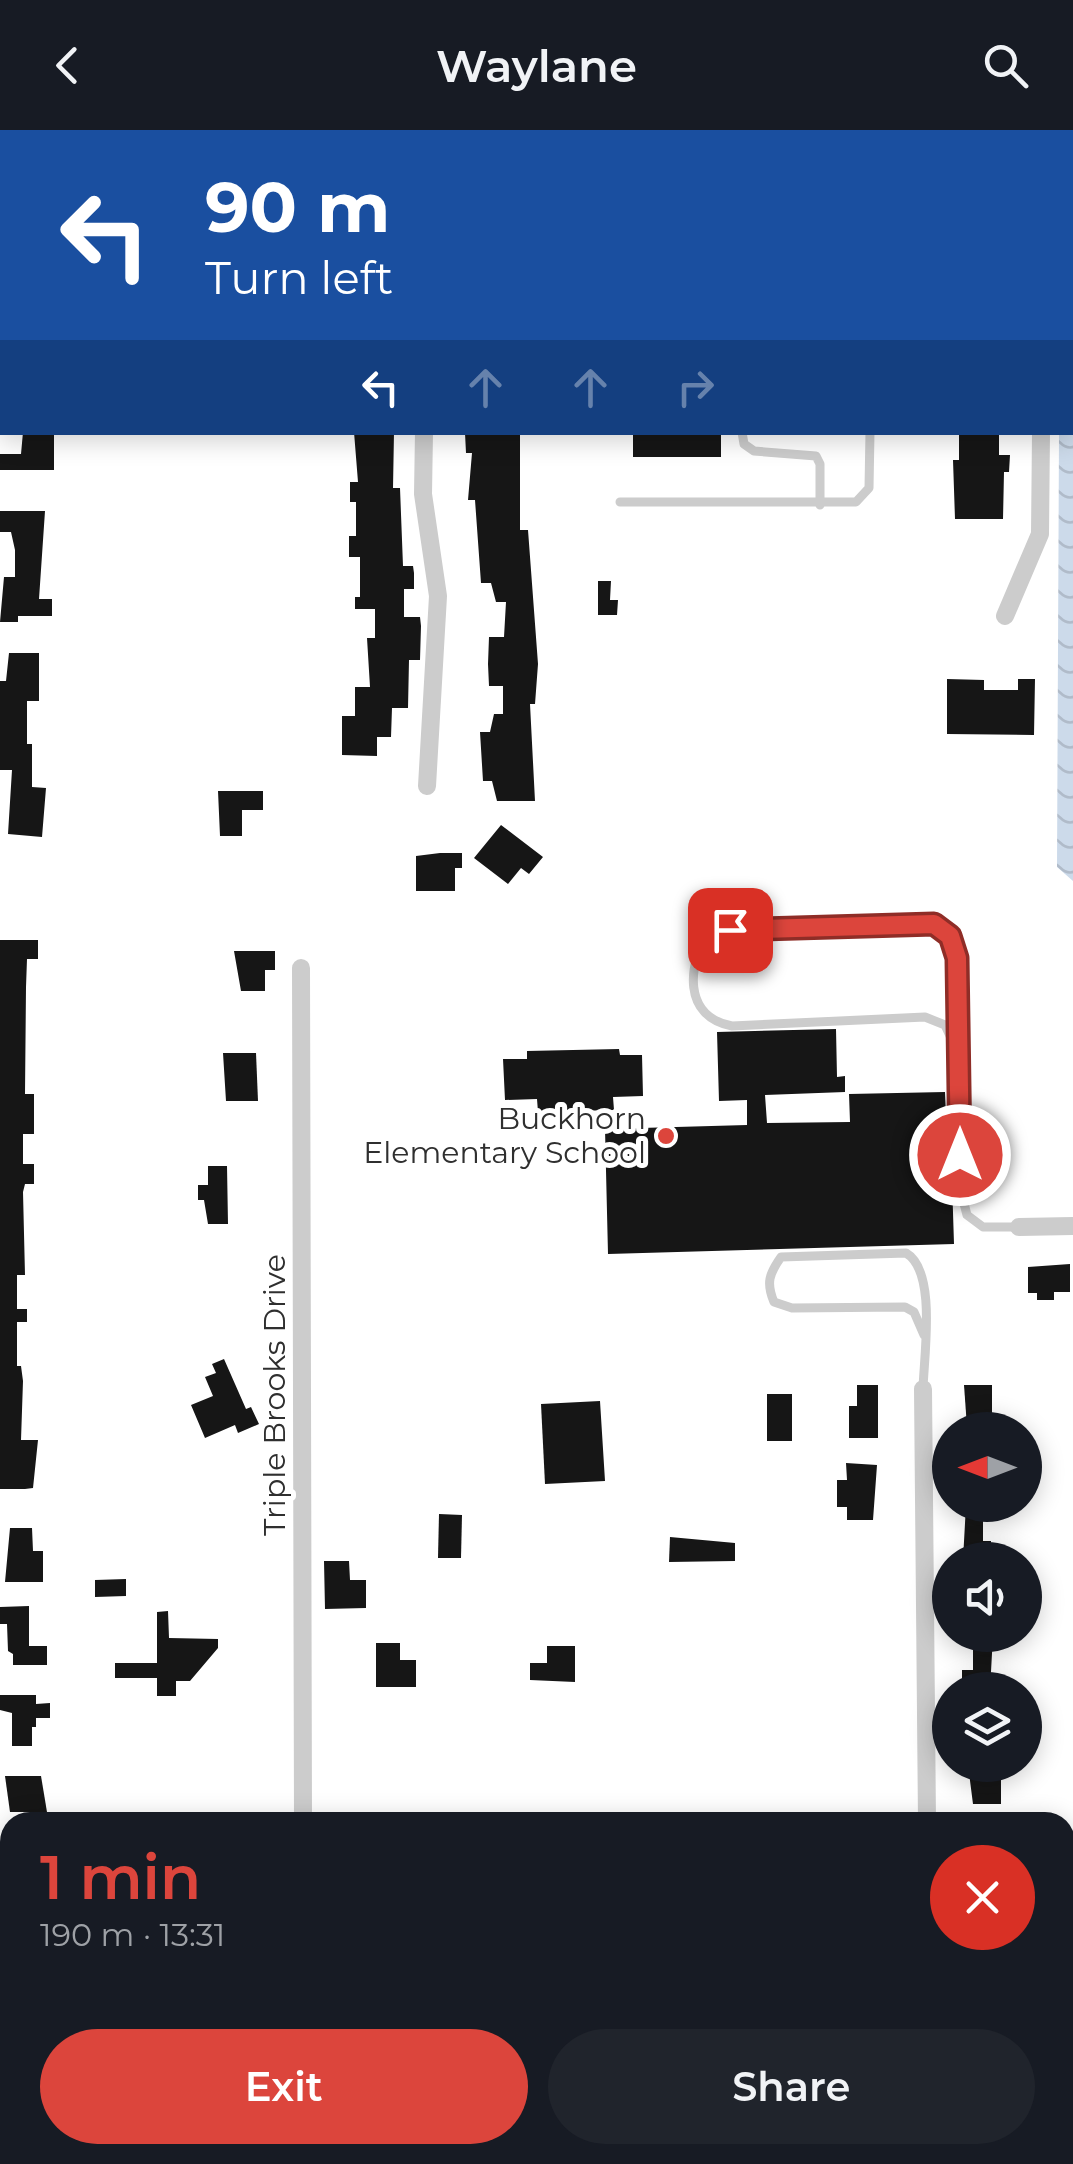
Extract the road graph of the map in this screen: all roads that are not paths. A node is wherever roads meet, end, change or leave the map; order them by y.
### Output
1 (424, 435) edge
2 (742, 435) edge
3 (870, 435) edge
4 (1041, 435) edge
5 (620, 502) dead end
6 (820, 505) junction
7 (1005, 616) dead end
8 (428, 786) dead end
9 (301, 968) dead end
10 (959, 1055) junction
11 (1019, 1226) joint
12 (1073, 1226) edge
13 (924, 1335) junction
14 (923, 1390) joint
15 (303, 1812) edge
16 (926, 1812) edge

1 - 8 street
2 - 6 lane
3 - 6 lane
4 - 7 street
5 - 6 lane
9 - 15 street, Triple Brooks Drive
10 - 10 lane
10 - 11 lane
11 - 12 street
13 - 13 lane
13 - 14 lane
14 - 16 street

